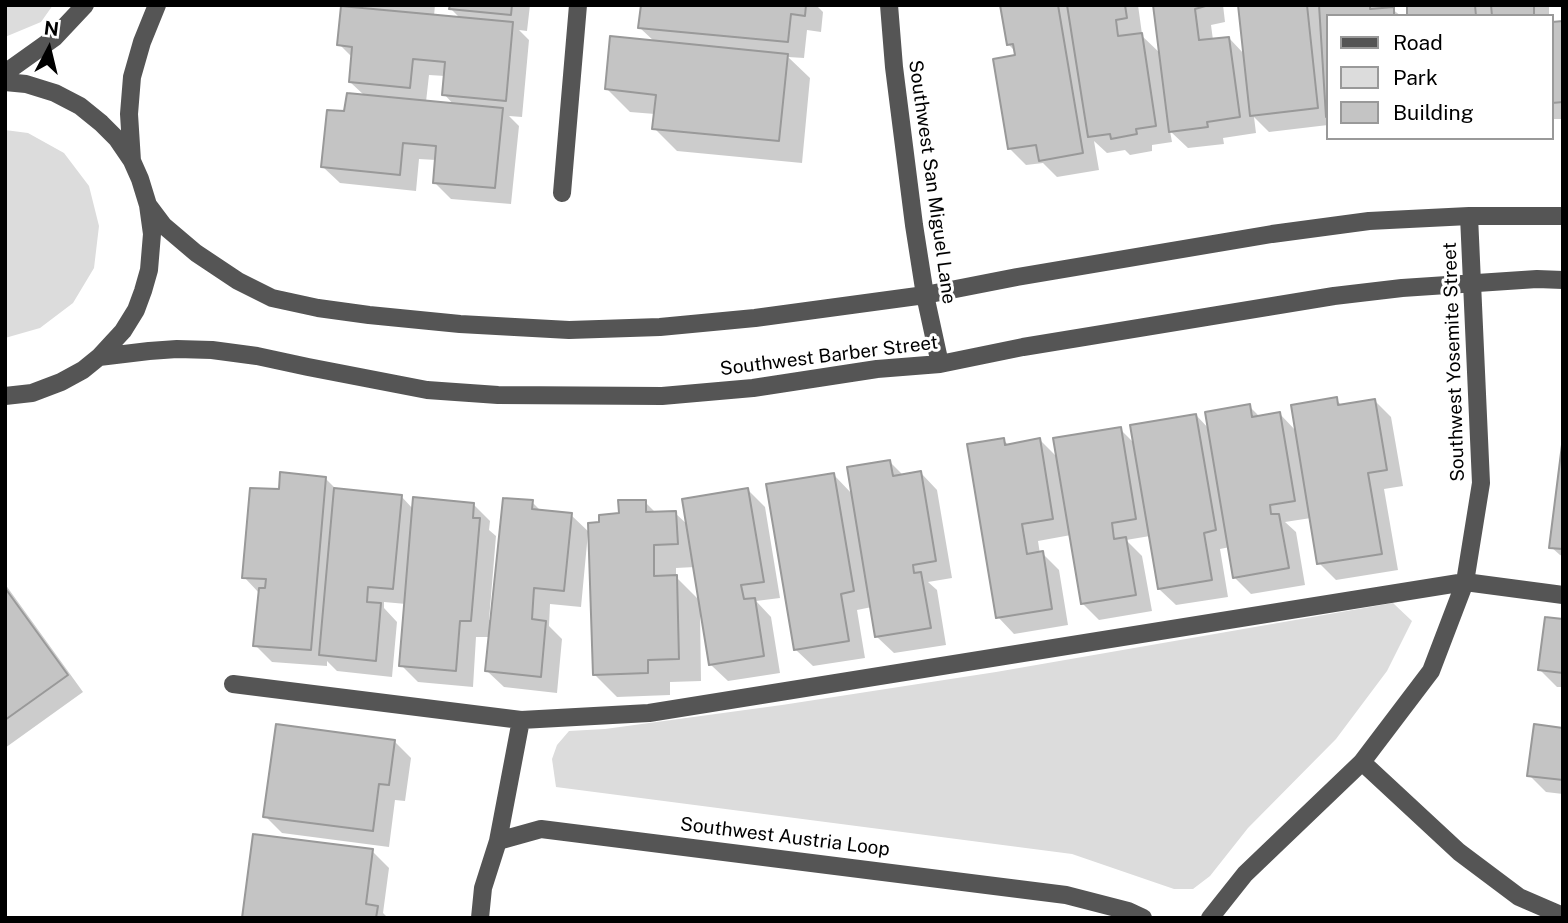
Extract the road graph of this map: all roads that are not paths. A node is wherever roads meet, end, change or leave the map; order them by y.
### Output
1 (85, 5) edge
2 (157, 5) edge
3 (578, 5) edge
4 (889, 5) edge
5 (5, 73) edge
6 (5, 82) edge
7 (132, 160) junction
8 (562, 193) dead end
9 (148, 205) junction
10 (1469, 216) junction
11 (1563, 216) edge
12 (1563, 280) edge
13 (1474, 284) junction
14 (925, 295) junction
15 (99, 357) junction
16 (940, 364) junction
17 (5, 396) edge
18 (1465, 582) junction
19 (1563, 595) edge
20 (233, 684) dead end
21 (521, 720) junction
22 (1362, 762) junction
23 (498, 841) junction
24 (1563, 916) edge
25 (480, 918) edge
26 (1143, 918) edge
27 (1210, 918) edge

1 - 5 street
2 - 7 street
3 - 8 street
4 - 14 street, Southwest San Miguel Lane
6 - 7 street
7 - 9 street
9 - 14 street
9 - 15 street
10 - 11 street
10 - 13 street, Southwest Yosemite Street
10 - 14 street
12 - 13 street, Southwest Barber Street
13 - 16 street, Southwest Barber Street
13 - 18 street, Southwest Yosemite Street
14 - 16 street, Southwest San Miguel Lane
15 - 16 street, Southwest Barber Street
15 - 17 street
18 - 19 street
18 - 21 street
18 - 22 street, Southwest Yosemite Street
20 - 21 street
21 - 23 street
22 - 24 street
22 - 27 street, Southwest Yosemite Street
23 - 25 street
23 - 26 street, Southwest Austria Loop

